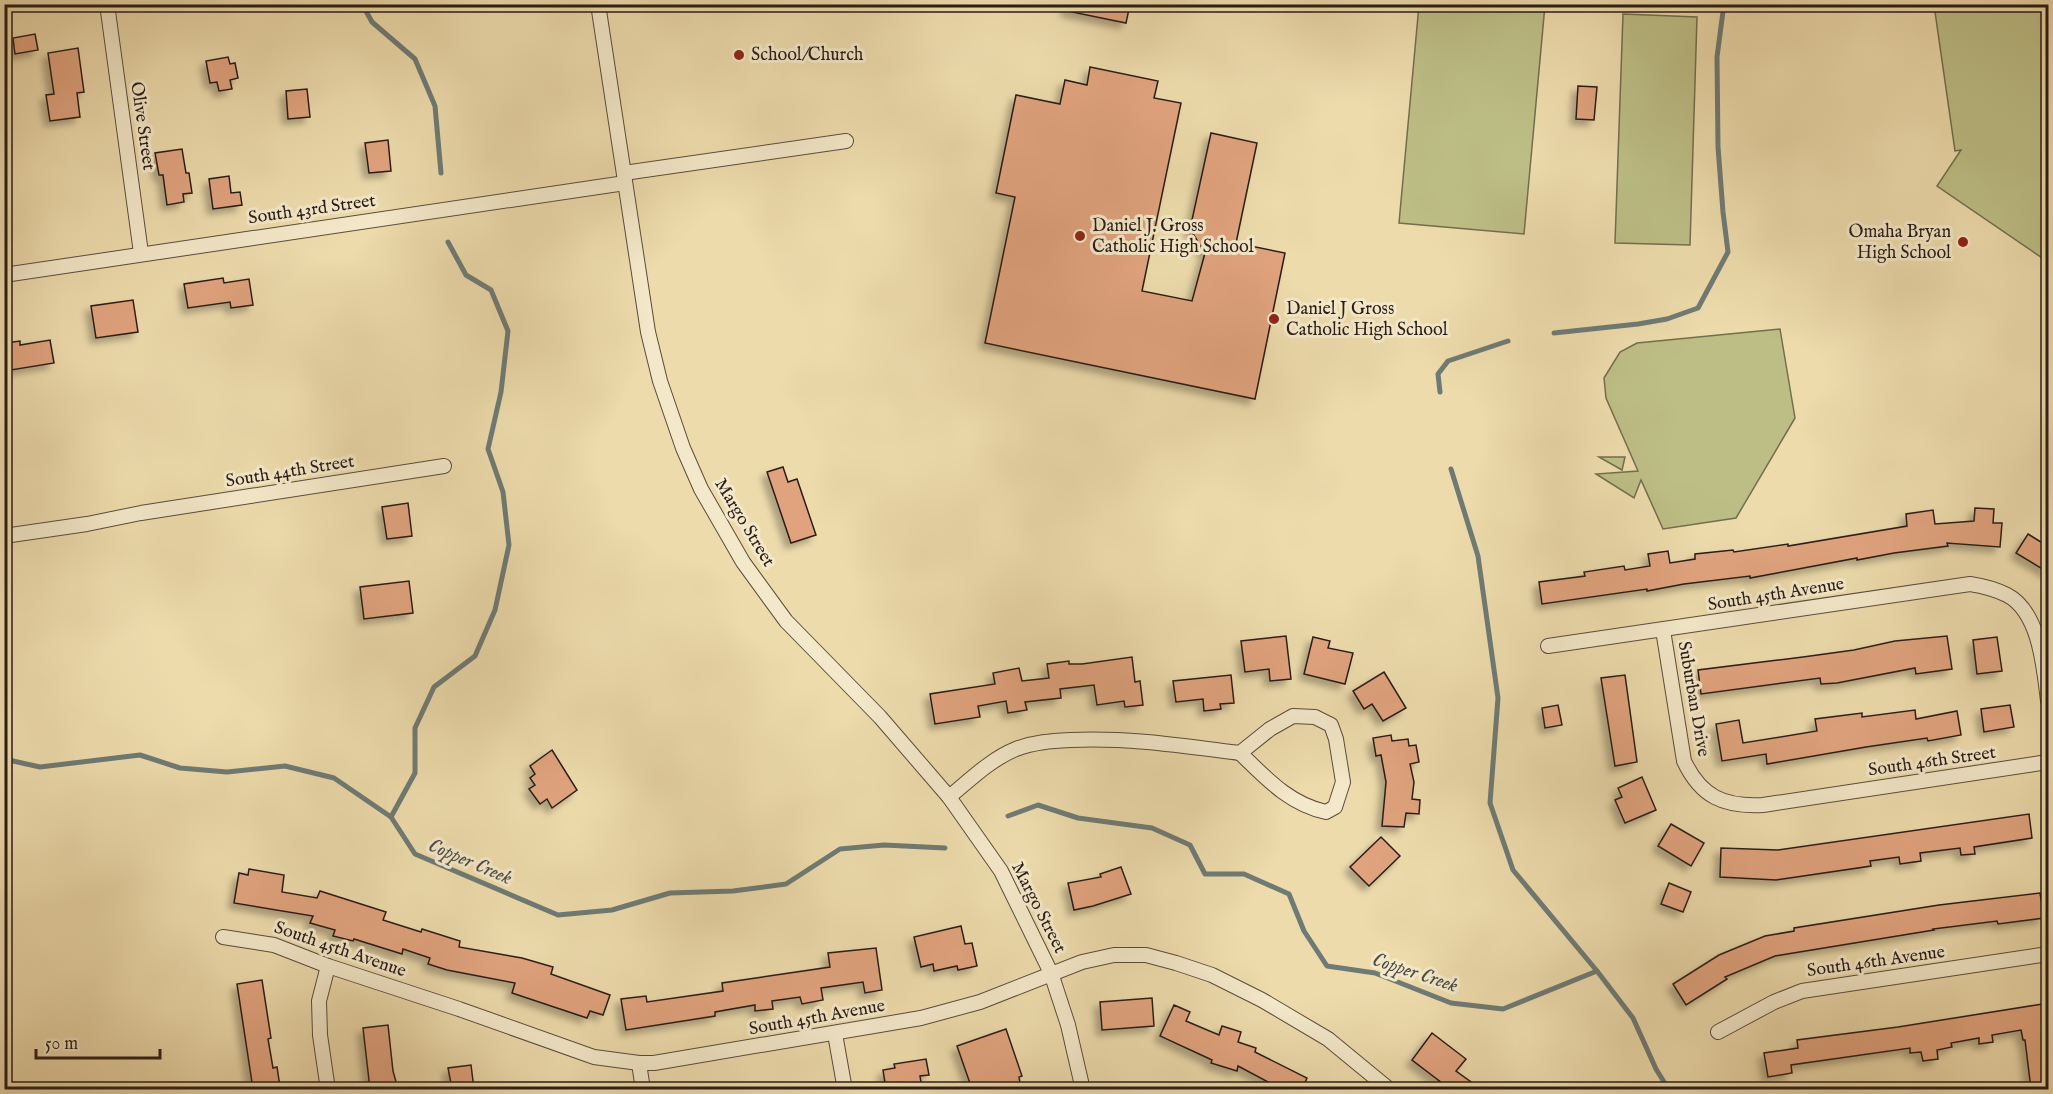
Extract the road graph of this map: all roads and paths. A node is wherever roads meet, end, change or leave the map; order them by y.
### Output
1 (107, 4) edge
2 (598, 4) edge
3 (846, 141) dead end
4 (624, 178) junction
5 (141, 253) junction
6 (4, 275) edge
7 (444, 466) dead end
8 (4, 536) edge
9 (1662, 630) junction
10 (1548, 646) dead end
11 (2049, 701) edge
12 (1240, 753) junction
13 (2049, 762) edge
14 (949, 797) junction
15 (1821, 797) joint
16 (223, 937) dead end
17 (2049, 954) edge
18 (328, 966) junction
19 (1051, 972) junction
20 (1718, 1032) dead end
21 (835, 1034) junction
22 (639, 1063) junction
23 (328, 1089) edge
24 (643, 1089) edge
25 (845, 1089) edge
26 (1083, 1089) edge
27 (1390, 1089) edge

1 - 5 street, Olive Street
2 - 4 street, Margo Street
3 - 4 street, South 43rd Street
4 - 5 street, South 43rd Street
4 - 14 street, Margo Street
5 - 6 street, South 43rd Street
7 - 8 street, South 44th Street
9 - 10 street, South 45th Avenue
9 - 11 street, South 45th Avenue
9 - 15 street, Suburban Drive
12 - 12 street
12 - 14 street
13 - 15 street, South 46th Street
14 - 19 street, Margo Street
16 - 18 street, South 45th Avenue
17 - 20 street, South 46th Avenue
18 - 22 street, South 45th Avenue
18 - 23 street
19 - 21 street, South 45th Avenue
19 - 26 street, Margo Street
19 - 27 street, South 45th Avenue
21 - 22 street, South 45th Avenue
21 - 25 street
22 - 24 street

